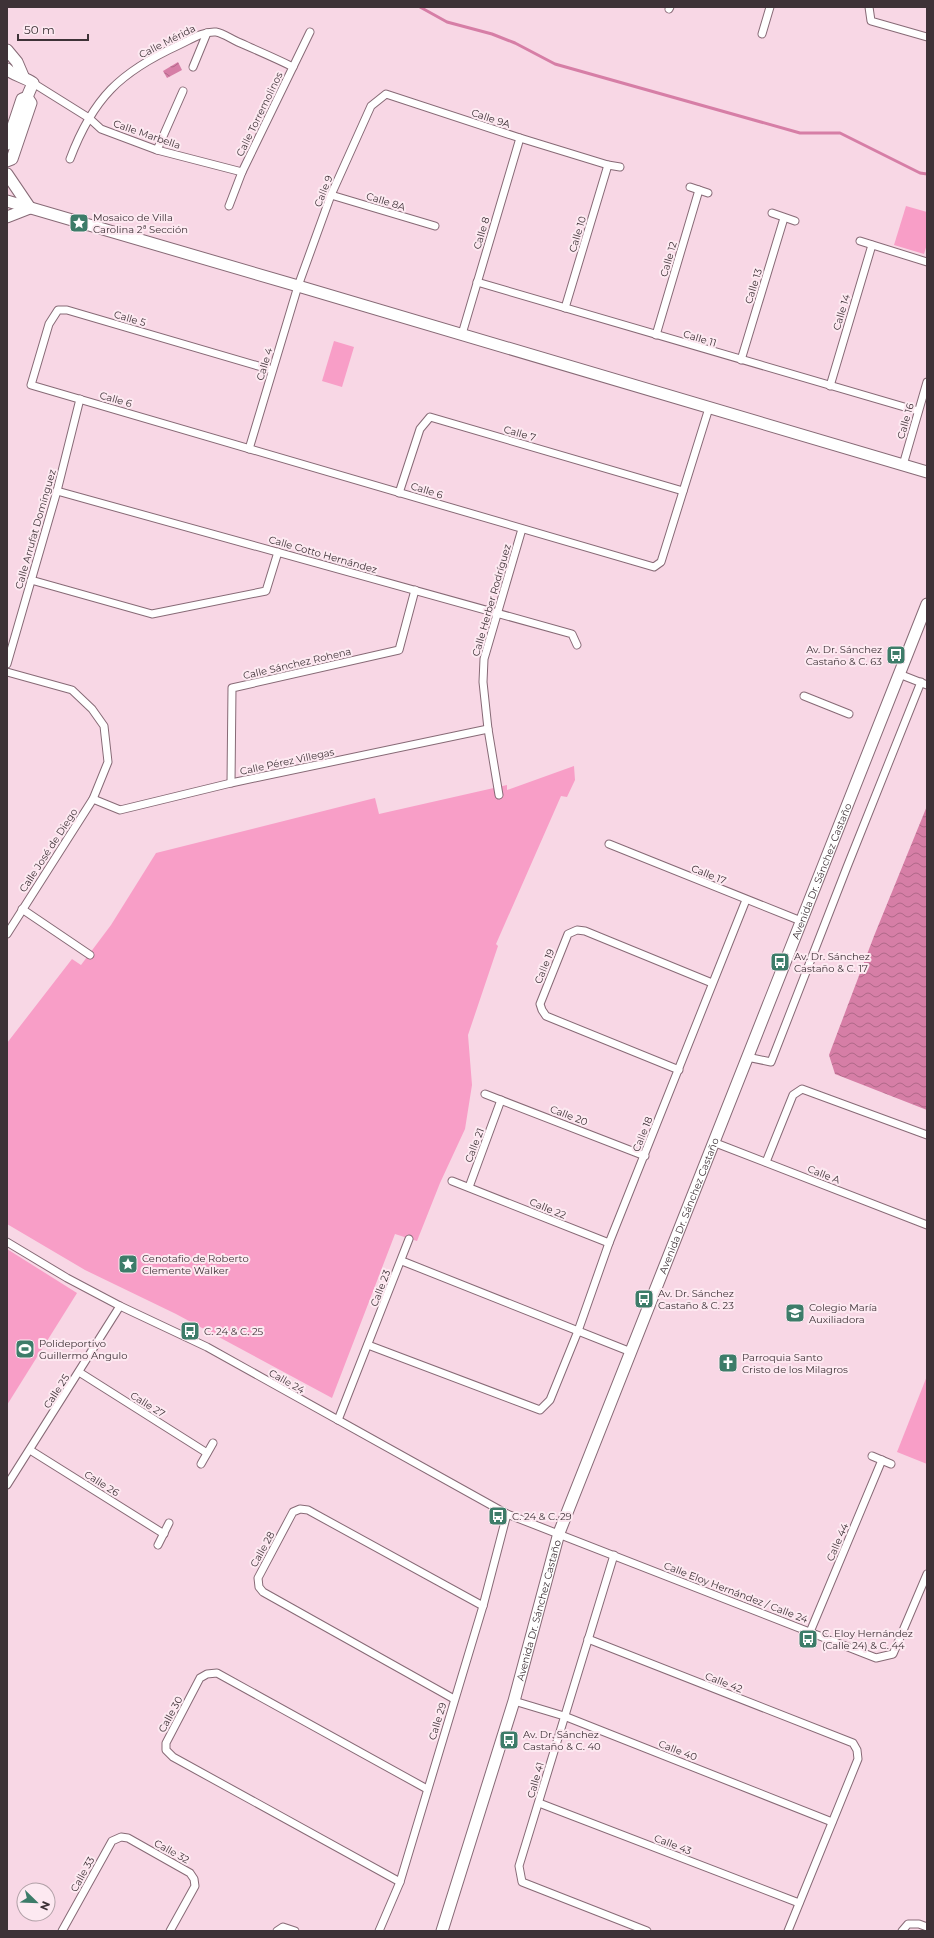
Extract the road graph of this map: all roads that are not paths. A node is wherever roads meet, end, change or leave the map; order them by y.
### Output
1 (770, 7) edge
2 (869, 7) edge
3 (207, 32) junction
4 (310, 32) dead end
5 (762, 34) dead end
6 (927, 38) edge
7 (7, 50) edge
8 (193, 67) dead end
9 (293, 67) junction
10 (7, 68) edge
11 (23, 76) junction
12 (33, 84) junction
13 (183, 92) dead end
14 (371, 106) joint
15 (89, 118) junction
16 (520, 138) junction
17 (11, 143) edge
18 (157, 150) junction
19 (70, 159) dead end
20 (7, 161) edge
21 (608, 165) junction
22 (620, 167) dead end
23 (242, 172) junction
24 (7, 174) edge
25 (690, 187) dead end
26 (699, 190) junction
27 (708, 192) dead end
28 (331, 195) junction
29 (7, 202) edge
30 (229, 206) dead end
31 (30, 208) junction
32 (772, 213) dead end
33 (7, 217) edge
34 (784, 218) junction
35 (795, 221) dead end
36 (435, 226) dead end
37 (860, 241) dead end
38 (872, 245) junction
39 (927, 262) edge
40 (477, 282) junction
41 (298, 286) junction
42 (565, 308) junction
43 (462, 334) junction
44 (656, 335) junction
45 (741, 360) junction
46 (272, 370) junction
47 (927, 382) edge
48 (31, 385) joint
49 (830, 386) junction
50 (80, 399) junction
51 (709, 408) junction
52 (918, 411) junction
53 (249, 449) junction
54 (903, 465) junction
55 (927, 472) edge
56 (57, 491) junction
57 (399, 492) junction
58 (683, 492) junction
59 (522, 529) junction
60 (278, 552) junction
61 (31, 580) junction
62 (415, 590) junction
63 (927, 604) edge
64 (496, 613) junction
65 (576, 645) dead end
66 (7, 664) edge
67 (7, 672) edge
68 (900, 674) junction
69 (924, 683) edge
70 (804, 696) dead end
71 (848, 714) dead end
72 (488, 729) junction
73 (231, 783) junction
74 (499, 795) dead end
75 (93, 799) junction
76 (609, 844) dead end
77 (746, 900) junction
78 (22, 909) junction
79 (801, 921) junction
80 (7, 934) edge
81 (90, 955) dead end
82 (712, 983) junction
83 (747, 1057) junction
84 (678, 1070) junction
85 (485, 1094) dead end
86 (501, 1100) junction
87 (927, 1135) edge
88 (713, 1142) junction
89 (645, 1156) junction
90 (766, 1162) junction
91 (452, 1181) dead end
92 (469, 1187) junction
93 (927, 1225) edge
94 (409, 1239) dead end
95 (7, 1242) edge
96 (609, 1243) junction
97 (402, 1260) junction
98 (120, 1306) junction
99 (578, 1331) junction
100 (368, 1345) junction
101 (631, 1352) junction
102 (79, 1372) junction
103 (338, 1420) junction
104 (213, 1443) dead end
105 (30, 1450) junction
106 (207, 1453) junction
107 (872, 1456) dead end
108 (882, 1460) junction
109 (201, 1464) dead end
110 (890, 1464) dead end
111 (7, 1485) edge
112 (507, 1514) junction
113 (169, 1523) dead end
114 (164, 1534) junction
115 (559, 1534) junction
116 (158, 1545) dead end
117 (614, 1555) junction
118 (927, 1574) edge
119 (483, 1606) junction
120 (810, 1632) junction
121 (588, 1639) junction
122 (454, 1699) junction
123 (514, 1701) junction
124 (564, 1716) junction
125 (427, 1789) junction
126 (539, 1803) junction
127 (832, 1822) junction
128 (128, 1838) joint
129 (400, 1882) junction
130 (800, 1903) junction
131 (927, 1927) edge
132 (902, 1930) edge
133 (62, 1931) edge
134 (170, 1931) edge
135 (277, 1931) edge
136 (295, 1931) edge
137 (379, 1931) edge
138 (442, 1931) edge
139 (647, 1931) edge
140 (788, 1931) edge

1 - 5 street
2 - 6 street
3 - 8 street
3 - 9 street, Calle Mérida
3 - 15 street, Calle Mérida
4 - 9 street, Calle Torremolinos
7 - 11 street
9 - 23 street, Calle Torremolinos
10 - 11 street
11 - 12 street
12 - 15 street, Calle Marbella
12 - 17 street
13 - 18 street
14 - 16 street, Calle 9A
14 - 28 street, Calle 9
15 - 18 street, Calle Marbella
15 - 19 street, Calle Mérida
16 - 21 street, Calle 9A
16 - 40 street, Calle 8
17 - 20 street
18 - 23 street, Calle Marbella
21 - 22 street, Calle 9A
21 - 42 street, Calle 10
23 - 30 street, Calle Torremolinos
24 - 31 street
25 - 26 street
26 - 27 street
26 - 44 street, Calle 12
28 - 36 street, Calle 8A
28 - 41 street, Calle 9
29 - 31 street
31 - 33 street
31 - 41 street
32 - 34 street
34 - 35 street
34 - 45 street, Calle 13
37 - 38 street
38 - 39 street
38 - 49 street, Calle 14
40 - 42 street, Calle 11
40 - 43 street, Calle 8
41 - 43 street
41 - 46 street, Calle 4
42 - 44 street, Calle 11
43 - 51 street
44 - 45 street, Calle 11
45 - 49 street, Calle 11
46 - 48 street, Calle 5
46 - 53 street, Calle 4
47 - 52 street, Calle 16
48 - 50 street, Calle 6
49 - 52 street, Calle 11
50 - 53 street, Calle 6
50 - 56 street, Calle Arrufat Domínguez
51 - 54 street
51 - 58 street, Calle 6
52 - 54 street, Calle 16
53 - 57 street, Calle 6
54 - 55 street
56 - 60 street, Calle Cotto Hernández
56 - 61 street, Calle Arrufat Domínguez
57 - 58 street, Calle 7
57 - 59 street, Calle 6
58 - 59 street, Calle 6
59 - 64 street, Calle Herber Rodríguez
60 - 61 street
60 - 62 street, Calle Cotto Hernández
61 - 66 street, Calle Arrufat Domínguez
62 - 64 street, Calle Cotto Hernández
62 - 73 street, Calle Sánchez Rohena
63 - 68 street, Avenida Dr. Sánchez Castaño
64 - 65 street, Calle Cotto Hernández
64 - 72 street, Calle Herber Rodríguez
67 - 75 street, Calle José de Diego
68 - 69 street
68 - 79 street, Avenida Dr. Sánchez Castaño
69 - 83 street
70 - 71 street
72 - 73 street, Calle Pérez Villegas
72 - 74 street, Calle Herber Rodríguez
73 - 75 street, Calle Pérez Villegas
75 - 78 street, Calle José de Diego
76 - 77 street, Calle 17
77 - 79 street, Calle 17
77 - 82 street, Calle 18
78 - 80 street, Calle José de Diego
78 - 81 street
79 - 83 street, Avenida Dr. Sánchez Castaño
82 - 84 street, Calle 18
82 - 84 street, Calle 19
83 - 88 street, Avenida Dr. Sánchez Castaño
84 - 89 street, Calle 18
85 - 86 street, Calle 20
86 - 89 street, Calle 20
86 - 92 street, Calle 21
87 - 90 street
88 - 90 street, Calle A
88 - 101 street, Avenida Dr. Sánchez Castaño
89 - 96 street, Calle 18
90 - 93 street, Calle A
91 - 92 street
92 - 96 street, Calle 22
94 - 97 street
95 - 98 street, Calle 24
96 - 99 street, Calle 18
97 - 99 street, Calle 23
97 - 100 street, Calle 23
98 - 102 street, Calle 25
98 - 103 street, Calle 24
99 - 100 street, Calle 18
99 - 101 street, Calle 23
100 - 103 street, Calle 23
101 - 115 street, Avenida Dr. Sánchez Castaño
102 - 105 street, Calle 25
102 - 106 street, Calle 27
103 - 112 street, Calle 24
104 - 106 street
105 - 111 street, Calle 25
105 - 114 street, Calle 26
106 - 109 street
107 - 108 street
108 - 110 street
108 - 120 street, Calle 44
112 - 115 street, Calle 24
112 - 119 street, Calle 29
113 - 114 street
114 - 116 street
115 - 117 street, Calle Eloy Hernández / Calle 24
115 - 123 street, Avenida Dr. Sánchez Castaño
117 - 120 street, Calle Eloy Hernández / Calle 24
117 - 121 street, Calle 41
118 - 120 street, Calle Eloy Hernández / Calle 24
119 - 122 street, Calle 29
119 - 122 street, Calle 28
121 - 124 street, Calle 41
121 - 127 street, Calle 42
122 - 125 street, Calle 29
123 - 124 street, Calle 40
123 - 138 street, Avenida Dr. Sánchez Castaño
124 - 126 street, Calle 41
124 - 127 street, Calle 40
125 - 129 street, Calle 29
125 - 129 street, Calle 30
126 - 130 street, Calle 43
126 - 139 street, Calle 41
127 - 130 street
128 - 133 street, Calle 33
128 - 134 street, Calle 32
129 - 137 street, Calle 29
130 - 140 street
131 - 132 street
135 - 136 street

